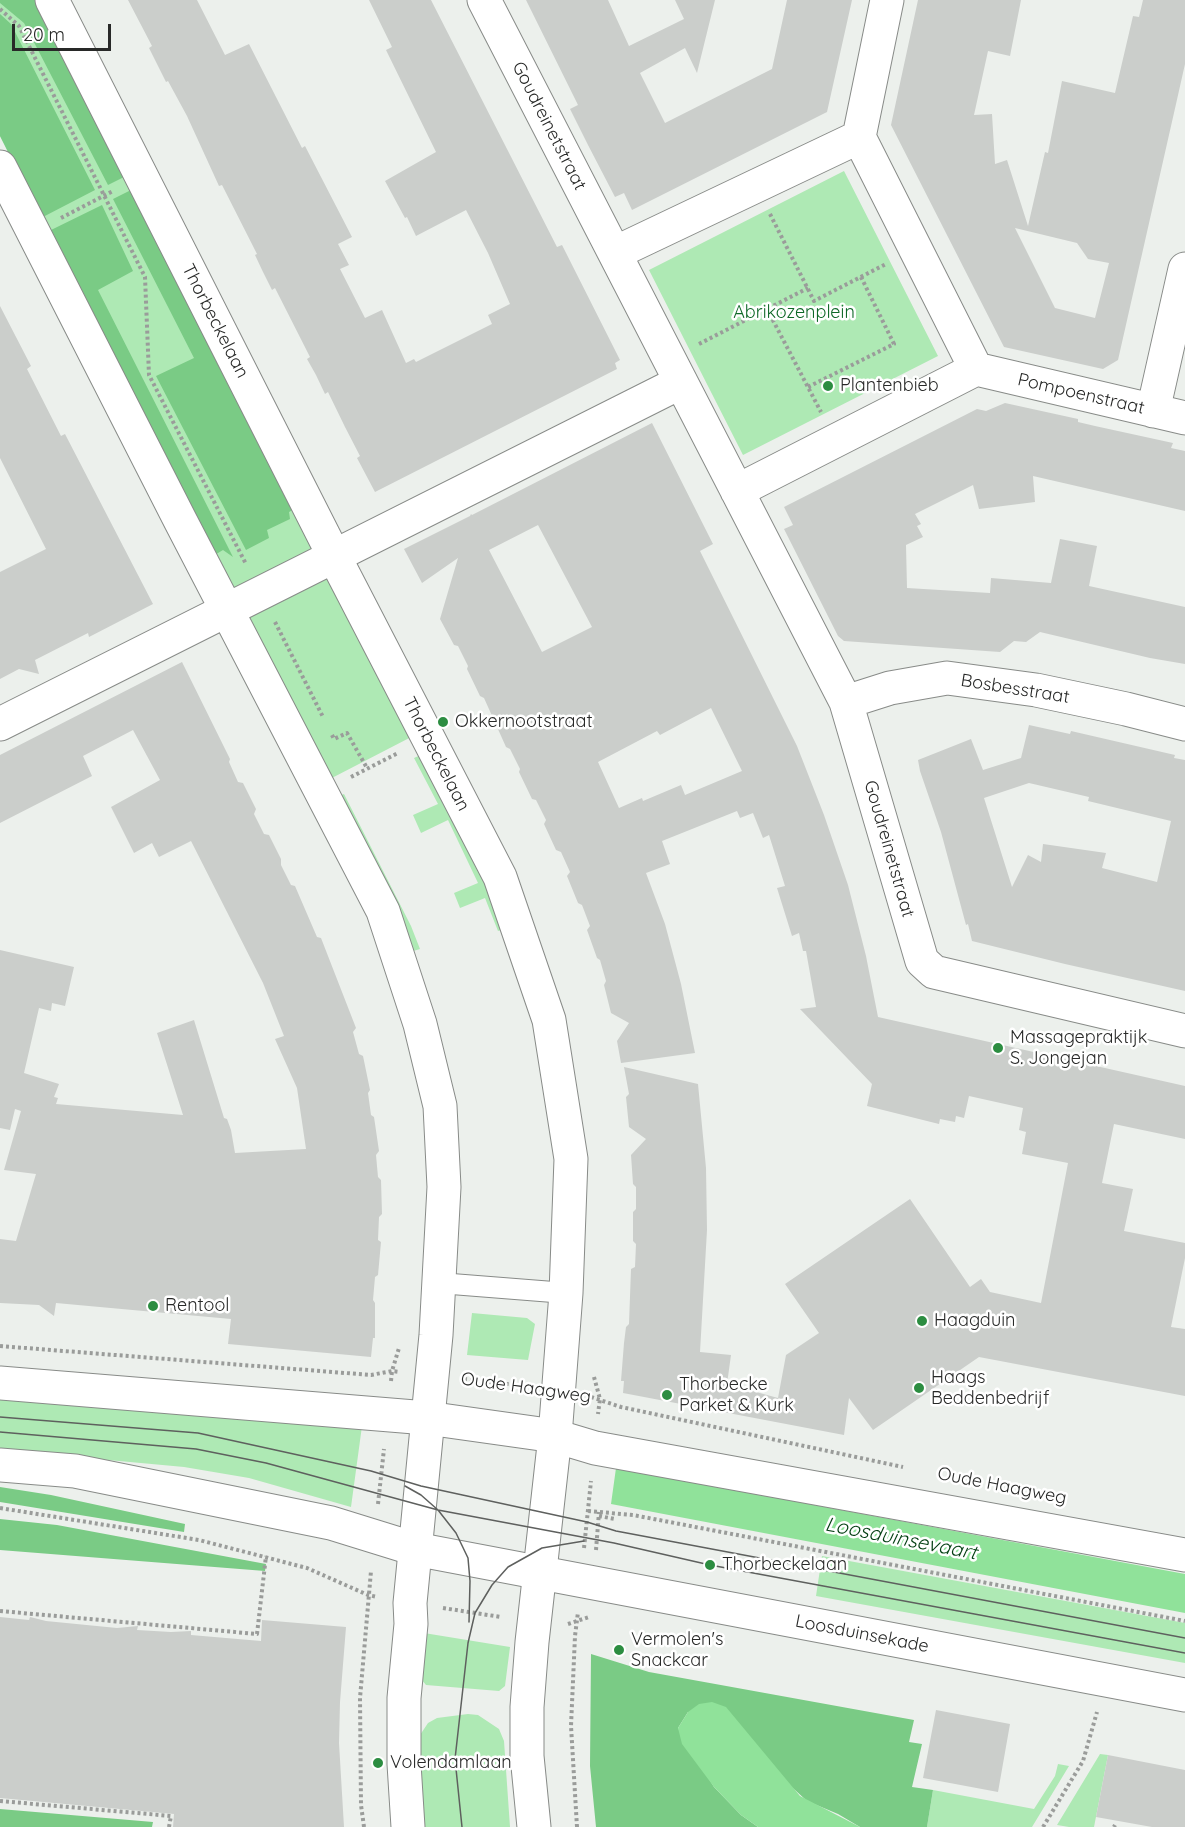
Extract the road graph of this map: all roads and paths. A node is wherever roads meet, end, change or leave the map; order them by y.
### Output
1 (52, 0) edge
2 (484, 0) edge
3 (887, 0) edge
4 (0, 9) edge
5 (859, 137) junction
6 (0, 167) edge
7 (141, 176) junction
8 (756, 186) junction
9 (105, 195) junction
10 (33, 232) junction
11 (916, 249) junction
12 (615, 253) junction
13 (1185, 269) edge
14 (861, 277) junction
15 (808, 288) junction
16 (767, 309) junction
17 (976, 369) junction
18 (675, 371) junction
19 (808, 387) junction
20 (1153, 411) junction
21 (1185, 418) edge
22 (836, 441) junction
23 (737, 491) junction
24 (334, 556) junction
25 (261, 593) junction
26 (226, 610) junction
27 (846, 702) junction
28 (324, 718) dead end
29 (0, 724) edge
30 (1185, 724) edge
31 (329, 728) dead end
32 (429, 739) junction
33 (367, 768) junction
34 (321, 793) junction
35 (1185, 1031) edge
36 (439, 1283) junction
37 (566, 1293) junction
38 (402, 1340) dead end
39 (0, 1346) edge
40 (392, 1371) junction
41 (432, 1376) junction
42 (0, 1383) edge
43 (558, 1390) junction
44 (600, 1399) junction
45 (387, 1415) junction
46 (427, 1418) junction
47 (555, 1436) junction
48 (595, 1448) junction
49 (0, 1465) edge
50 (910, 1468) dead end
51 (0, 1508) edge
52 (588, 1510) junction
53 (599, 1514) junction
54 (615, 1519) dead end
55 (374, 1537) junction
56 (415, 1549) junction
57 (1185, 1555) edge
58 (266, 1556) junction
59 (588, 1568) junction
60 (540, 1574) junction
61 (368, 1595) junction
62 (410, 1603) junction
63 (0, 1611) edge
64 (1185, 1621) edge
65 (534, 1622) junction
66 (577, 1622) junction
67 (1185, 1695) edge
68 (1098, 1707) dead end
69 (0, 1800) edge
70 (169, 1827) edge
71 (364, 1827) edge
72 (408, 1827) edge
73 (534, 1827) edge
74 (577, 1827) edge
75 (1043, 1827) edge

1 - 7 street, Thorbeckelaan
2 - 12 street, Goudreinetstraat
3 - 5 street
4 - 9 path
5 - 8 street
5 - 11 street
6 - 10 street
7 - 9 path
7 - 24 street, Thorbeckelaan
8 - 12 street
8 - 15 path
9 - 10 path
9 - 25 path
10 - 26 street
11 - 14 path
11 - 17 street
12 - 18 street
13 - 20 street
14 - 15 path
14 - 19 path
15 - 16 path
16 - 18 path
16 - 19 path
17 - 20 street, Pompoenstraat
17 - 22 street
18 - 23 street
18 - 24 street
19 - 22 path
20 - 21 street, Pompoenstraat
22 - 23 street
23 - 27 street, Goudreinetstraat
24 - 25 street
24 - 32 street, Thorbeckelaan
25 - 26 street
25 - 28 path
26 - 29 street
26 - 34 street
27 - 30 street, Bosbesstraat
27 - 35 street, Goudreinetstraat
31 - 33 path
32 - 33 path
32 - 37 street, Thorbeckelaan
33 - 34 path
34 - 36 street
36 - 37 lane
36 - 41 street
37 - 43 street, Thorbeckelaan
38 - 40 path
39 - 40 path, Oude Haagweg
40 - 41 path, Oude Haagweg
40 - 45 path
41 - 43 path, Oude Haagweg
41 - 46 street
42 - 45 street, Oude Haagweg
43 - 44 path, Oude Haagweg
43 - 47 street, Thorbeckelaan
44 - 48 path
44 - 50 path, Oude Haagweg
45 - 46 street, Oude Haagweg
45 - 55 path
46 - 47 street, Oude Haagweg
46 - 56 street
47 - 48 street, Oude Haagweg
47 - 60 street, Thorbeckelaan
48 - 52 path
48 - 57 street, Oude Haagweg
49 - 55 street
51 - 58 path
52 - 53 path
52 - 59 path
53 - 54 path
53 - 59 path
53 - 64 path
55 - 56 street
55 - 61 path
56 - 60 street
56 - 62 street
58 - 61 path
58 - 63 path
59 - 60 street, Loosduinsekade
59 - 66 path
59 - 67 street, Loosduinsekade
60 - 65 street
61 - 62 path
61 - 71 path
62 - 65 path
62 - 72 street
65 - 66 path
65 - 73 street
66 - 74 path
68 - 75 path
69 - 70 path

